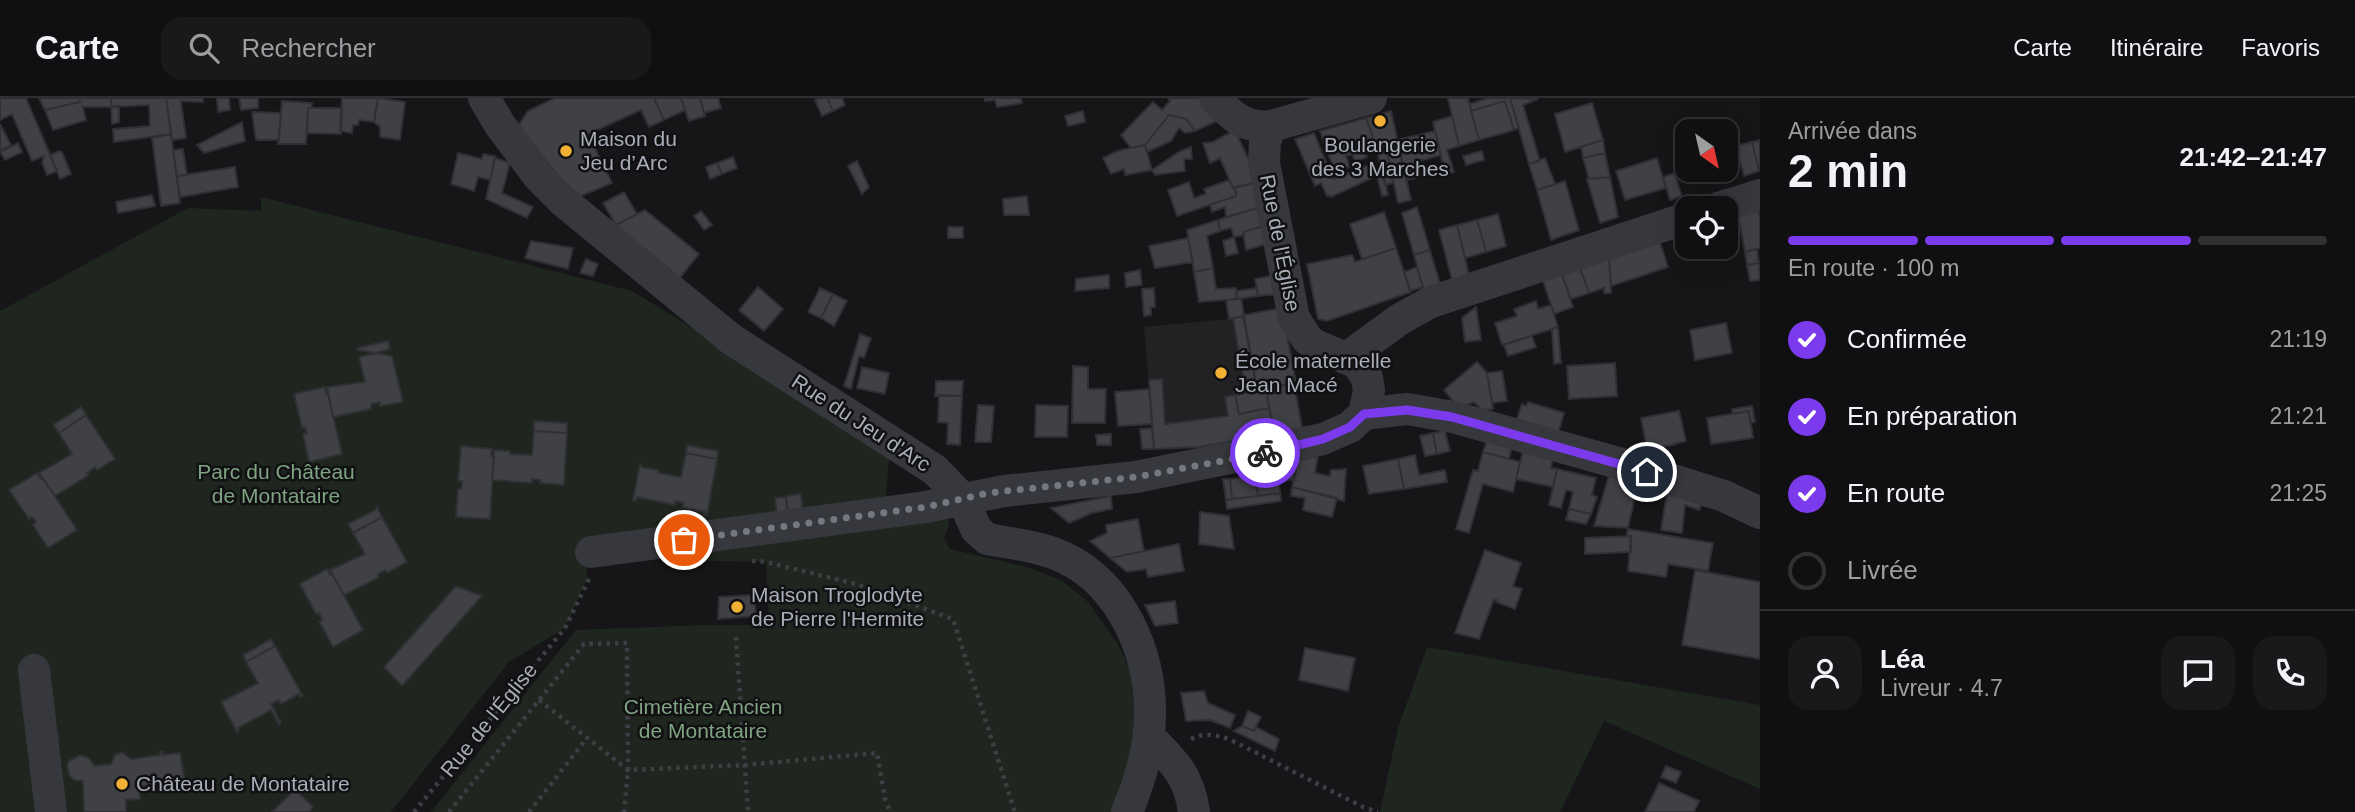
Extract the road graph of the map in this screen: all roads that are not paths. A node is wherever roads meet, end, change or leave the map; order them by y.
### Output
1 (484, 98) edge
2 (1215, 98) edge
3 (1371, 98) edge
4 (1271, 126) junction
5 (1760, 195) edge
6 (1738, 202) edge
7 (1675, 222) edge
8 (1348, 357) junction
9 (1364, 414) junction
10 (963, 499) junction
11 (1760, 513) edge
12 (591, 552) dead end
13 (34, 670) dead end
14 (1158, 747) junction
15 (51, 812) edge
16 (1127, 812) edge
17 (1194, 812) edge

1 - 10 street, Rue du Jeu d'Arc
2 - 4 street
3 - 4 street
4 - 8 street, Rue de l'Église
5 - 6 street
7 - 8 street
8 - 9 street
9 - 10 street
9 - 11 street
10 - 12 street
10 - 14 street, Rue du Jeu d'Arc
13 - 15 street
14 - 16 street, Rue du Jeu d'Arc
14 - 17 street

